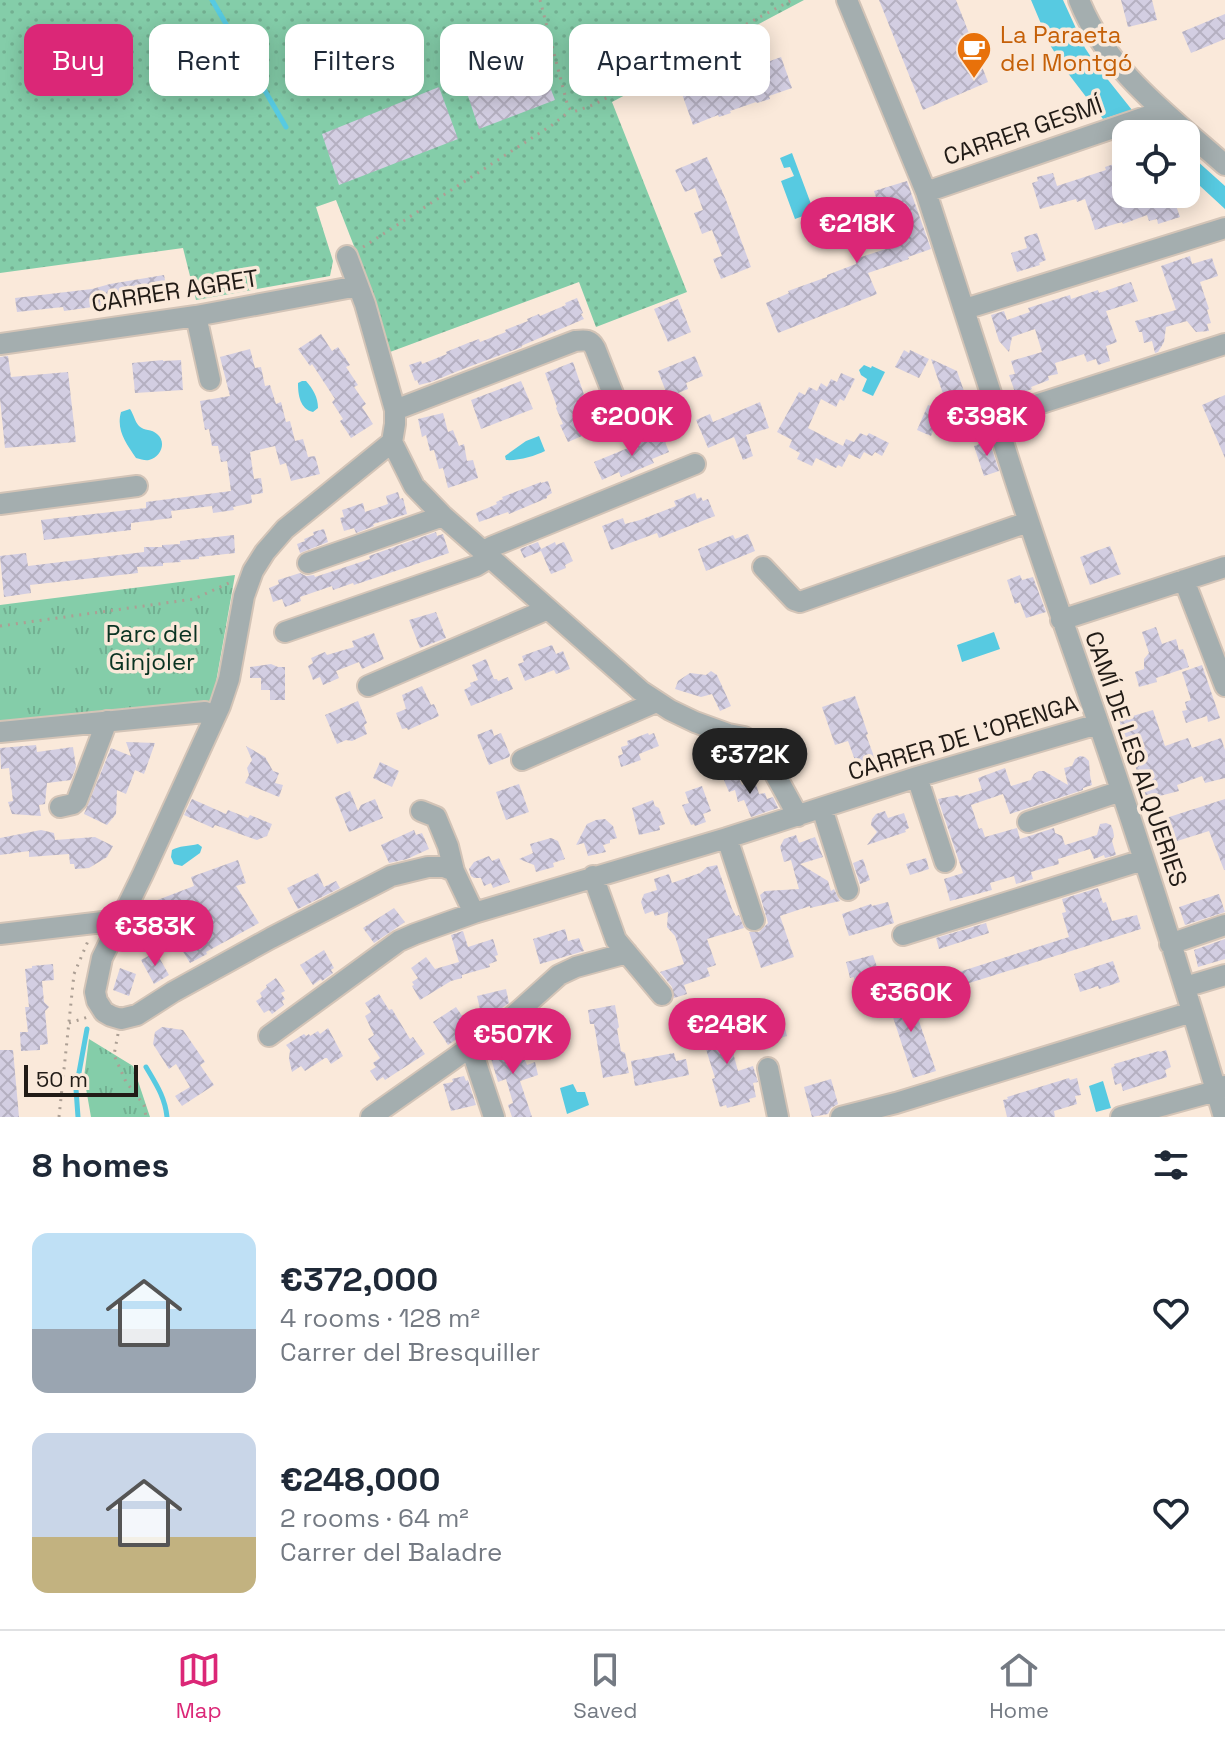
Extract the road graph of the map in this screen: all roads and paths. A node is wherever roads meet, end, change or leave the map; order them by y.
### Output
1 (540, 0) edge
2 (792, 0) edge
3 (847, 0) edge
4 (1079, 0) edge
5 (570, 111) junction
6 (1163, 111) junction
7 (1225, 165) edge
8 (926, 192) junction
9 (1216, 230) edge
10 (347, 256) joint
11 (358, 286) junction
12 (965, 309) junction
13 (196, 316) junction
14 (0, 344) edge
15 (1225, 344) edge
16 (1225, 355) edge
17 (210, 380) dead end
18 (395, 410) junction
19 (626, 427) dead end
20 (392, 442) junction
21 (695, 464) dead end
22 (137, 486) dead end
23 (0, 504) edge
24 (443, 516) junction
25 (1028, 522) junction
26 (488, 555) junction
27 (308, 563) dead end
28 (763, 567) dead end
29 (1225, 567) edge
30 (250, 578) junction
31 (1184, 580) junction
32 (548, 609) junction
33 (1061, 620) junction
34 (0, 626) edge
35 (285, 632) dead end
36 (368, 686) dead end
37 (1225, 686) edge
38 (656, 702) junction
39 (215, 717) junction
40 (107, 721) junction
41 (1098, 724) junction
42 (0, 732) edge
43 (522, 760) dead end
44 (917, 777) junction
45 (1121, 791) junction
46 (60, 807) dead end
47 (822, 808) junction
48 (421, 811) dead end
49 (798, 816) junction
50 (1028, 822) dead end
51 (727, 838) junction
52 (1143, 860) junction
53 (945, 862) dead end
54 (454, 871) junction
55 (593, 876) junction
56 (848, 890) dead end
57 (474, 913) junction
58 (120, 920) junction
59 (754, 920) dead end
60 (96, 923) junction
61 (1225, 925) edge
62 (0, 934) edge
63 (903, 935) dead end
64 (1170, 944) junction
65 (627, 953) junction
66 (1225, 975) edge
67 (1185, 987) junction
68 (662, 995) dead end
69 (1192, 1012) junction
70 (121, 1019) junction
71 (269, 1036) dead end
72 (471, 1048) junction
73 (768, 1068) dead end
74 (1221, 1088) edge
75 (375, 1116) edge
76 (59, 1117) edge
77 (146, 1117) edge
78 (494, 1117) edge
79 (778, 1117) edge
80 (841, 1117) edge
81 (1121, 1117) edge
82 (1224, 1117) edge

1 - 5 path
2 - 5 path
3 - 8 street
4 - 6 street
5 - 10 path
6 - 7 street
6 - 8 street, CARRER GESMÍ
8 - 12 street, CARRER GESMÍ
9 - 12 street
10 - 11 street
11 - 13 street, CARRER AGRET
11 - 18 street
12 - 15 street, CARRER GESMÍ
13 - 14 street, CARRER AGRET
13 - 17 street
16 - 25 street, CAMÍ DE LES ALQUERIES
18 - 19 street
18 - 20 street
20 - 24 street
20 - 30 street
21 - 26 street
22 - 23 street
24 - 26 street
24 - 27 street
25 - 28 street
25 - 33 street, CAMÍ DE LES ALQUERIES
26 - 32 street
26 - 35 street
29 - 31 street
30 - 34 path
30 - 39 street
31 - 33 street
31 - 37 street
32 - 36 street
32 - 38 street
33 - 41 street, CAMÍ DE LES ALQUERIES
38 - 43 street
38 - 49 street
39 - 40 street
39 - 58 street
40 - 42 street
40 - 46 street
41 - 44 street, CARRER DE L'ORENGA
41 - 45 street, CAMÍ DE LES ALQUERIES
44 - 47 street, CARRER DE L'ORENGA
44 - 53 street
45 - 50 street
45 - 52 street, CAMÍ DE LES ALQUERIES
47 - 49 street, CARRER DE L'ORENGA
47 - 56 street
48 - 54 street
49 - 51 street, CARRER DE L'ORENGA
51 - 55 street, CARRER DE L'ORENGA
51 - 59 street
52 - 63 street
52 - 64 street, CAMÍ DE LES ALQUERIES
54 - 57 street
54 - 70 street
55 - 57 street, CARRER DE L'ORENGA
55 - 65 street
57 - 71 street, CARRER DE L'ORENGA
58 - 60 street
58 - 70 street
60 - 62 street
60 - 76 path
61 - 64 street
64 - 67 street, CAMÍ DE LES ALQUERIES
65 - 68 street
65 - 72 street
66 - 67 street
67 - 69 street, CAMÍ DE LES ALQUERIES
69 - 74 street, CAMÍ DE LES ALQUERIES
69 - 80 street
70 - 77 path
72 - 75 street
72 - 78 street
73 - 79 street
74 - 81 street
74 - 82 street, CAMÍ DE LES ALQUERIES

